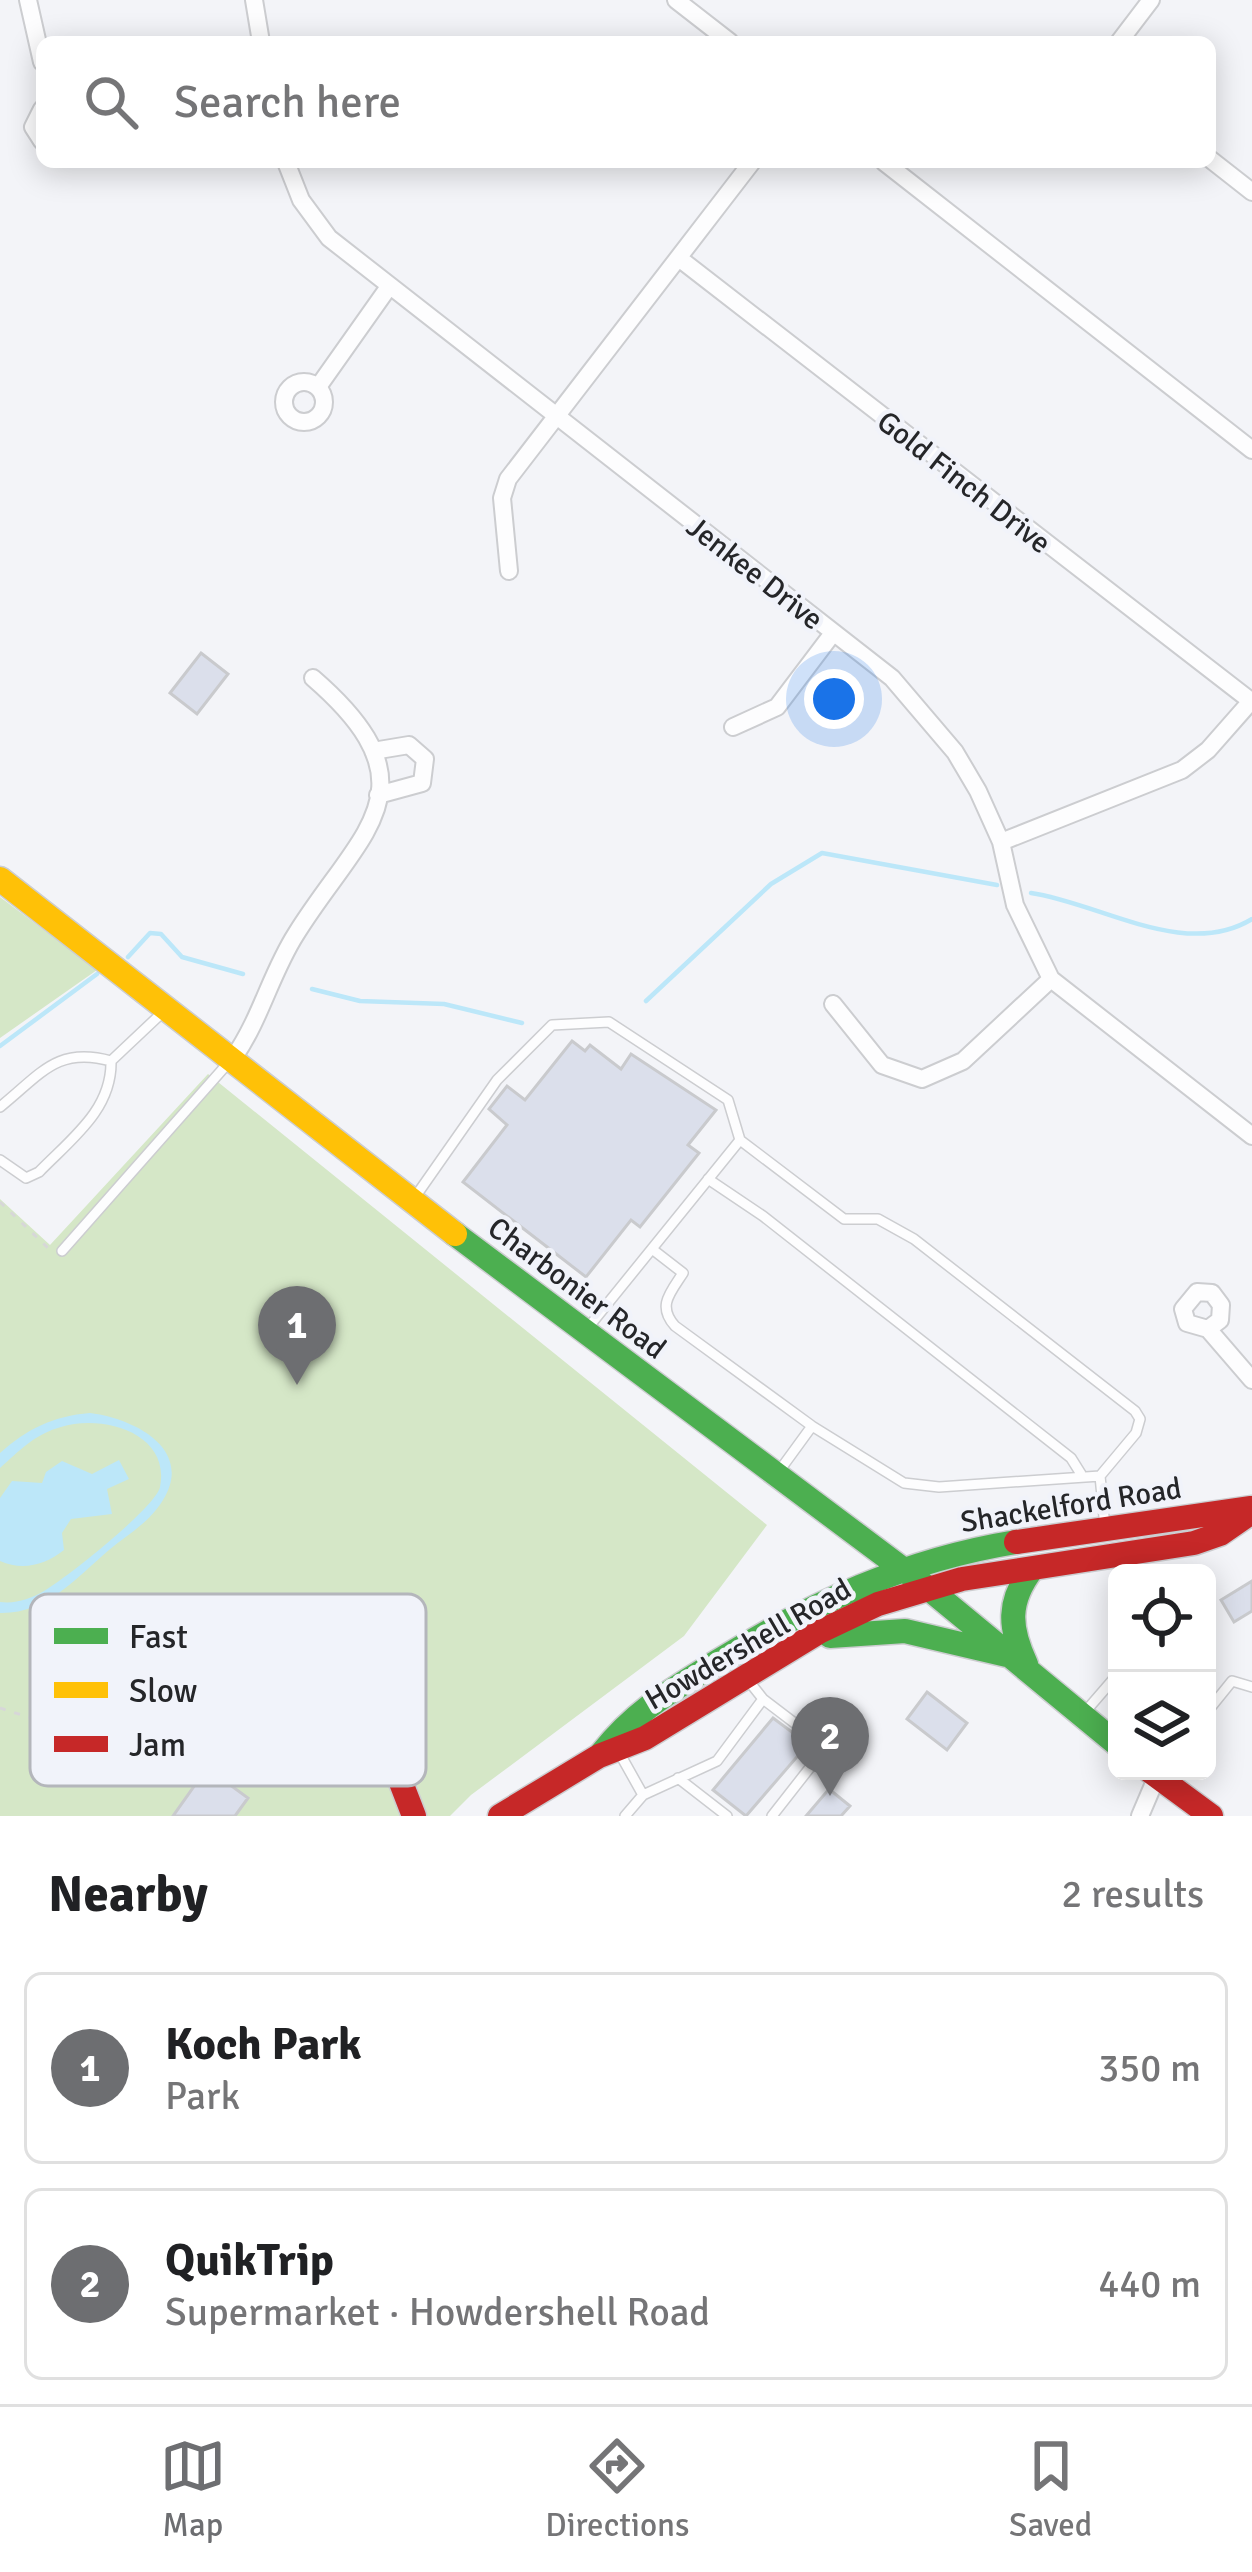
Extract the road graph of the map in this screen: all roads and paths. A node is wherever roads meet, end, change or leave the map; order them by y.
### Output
1 (28, 0) edge
2 (254, 0) edge
3 (676, 0) edge
4 (1151, 0) edge
5 (36, 36) edge
6 (260, 36) edge
7 (722, 36) edge
8 (1120, 36) edge
9 (1216, 164) edge
10 (288, 168) edge
11 (748, 168) edge
12 (892, 168) edge
13 (1252, 192) edge
14 (680, 260) junction
15 (388, 287) junction
16 (318, 387) dead end
17 (555, 419) junction
18 (1252, 450) edge
19 (508, 571) dead end
20 (833, 633) junction
21 (313, 678) dead end
22 (1251, 700) edge
23 (733, 727) dead end
24 (373, 751) junction
25 (378, 795) junction
26 (1000, 842) junction
27 (0, 880) edge
28 (1051, 979) junction
29 (833, 1004) dead end
30 (167, 1008) junction
31 (234, 1057) junction
32 (111, 1061) junction
33 (0, 1107) edge
34 (1252, 1136) edge
35 (740, 1140) junction
36 (0, 1160) edge
37 (708, 1179) junction
38 (413, 1200) junction
39 (0, 1202) edge
40 (652, 1250) junction
41 (62, 1251) joint
42 (1208, 1329) dead end
43 (584, 1333) junction
44 (1252, 1380) edge
45 (812, 1426) junction
46 (777, 1474) junction
47 (1081, 1474) junction
48 (1100, 1476) junction
49 (1252, 1510) edge
50 (1106, 1532) junction
51 (900, 1568) junction
52 (1032, 1569) junction
53 (928, 1588) junction
54 (808, 1639) junction
55 (1006, 1655) junction
56 (1030, 1672) junction
57 (746, 1677) junction
58 (1108, 1686) edge
59 (1252, 1687) edge
60 (763, 1700) junction
61 (1216, 1701) edge
62 (0, 1708) edge
63 (30, 1716) edge
64 (1082, 1716) junction
65 (745, 1723) junction
66 (758, 1732) dead end
67 (1108, 1737) edge
68 (730, 1742) junction
69 (743, 1751) dead end
70 (608, 1753) junction
71 (717, 1761) junction
72 (794, 1761) dead end
73 (729, 1769) dead end
74 (807, 1771) junction
75 (678, 1778) junction
76 (780, 1780) dead end
77 (1153, 1780) edge
78 (1165, 1780) edge
79 (402, 1786) edge
80 (792, 1790) junction
81 (643, 1795) junction
82 (767, 1797) dead end
83 (524, 1808) edge
84 (629, 1811) edge
85 (775, 1811) edge
86 (414, 1816) edge
87 (500, 1816) edge
88 (645, 1816) edge
89 (727, 1816) edge
90 (1140, 1816) edge
91 (1211, 1816) edge

1 - 5 street
2 - 6 street
3 - 7 street
4 - 8 street
9 - 13 street
10 - 15 street, Jenkee Drive
11 - 14 street
12 - 18 street
14 - 17 street
14 - 22 street, Gold Finch Drive
15 - 16 street
15 - 17 street, Jenkee Drive
17 - 19 street
17 - 20 street, Jenkee Drive
20 - 23 street
20 - 26 street, Jenkee Drive
21 - 24 street
22 - 26 street
24 - 25 street
24 - 25 street
25 - 31 street
26 - 28 street, Jenkee Drive
27 - 30 main road, Charbonier Road
28 - 29 street
28 - 34 street, Jenkee Drive
30 - 31 main road, Charbonier Road
30 - 32 lane
31 - 38 main road, Charbonier Road
31 - 41 lane
32 - 33 lane
32 - 36 lane
35 - 37 lane
35 - 38 lane
35 - 48 lane
37 - 40 lane
37 - 47 lane
38 - 43 main road, Charbonier Road
39 - 41 path
40 - 43 lane
40 - 45 lane
42 - 44 street
43 - 46 main road, Charbonier Road
45 - 46 lane
45 - 47 lane
46 - 51 main road, Charbonier Road
47 - 48 lane
48 - 50 lane
49 - 50 main road, Shackelford Road
49 - 52 main road, Shackelford Road
50 - 51 main road, Shackelford Road
51 - 53 main road, Charbonier Road
51 - 70 main road, Howdershell Road
52 - 53 main road, Shackelford Road
52 - 56 main road
53 - 54 main road, Howdershell Road
53 - 55 main road, Charbonier Road
54 - 55 main road
54 - 57 main road, Howdershell Road
55 - 56 main road, Charbonier Road
56 - 64 main road, Charbonier Road
57 - 60 lane
57 - 70 main road, Howdershell Road
58 - 64 lane
59 - 61 lane
60 - 65 lane
60 - 74 lane
62 - 63 path
64 - 67 main road, Charbonier Road
65 - 66 lane
65 - 68 lane
68 - 69 lane
68 - 71 lane
70 - 81 lane
70 - 83 main road, Howdershell Road
71 - 73 lane
71 - 75 lane
72 - 74 lane
74 - 80 lane
75 - 81 lane
75 - 89 lane
76 - 80 lane
77 - 90 street
78 - 91 main road
79 - 86 main road
80 - 85 lane
81 - 84 lane
82 - 85 lane
83 - 87 main road, Howdershell Road
84 - 88 lane

